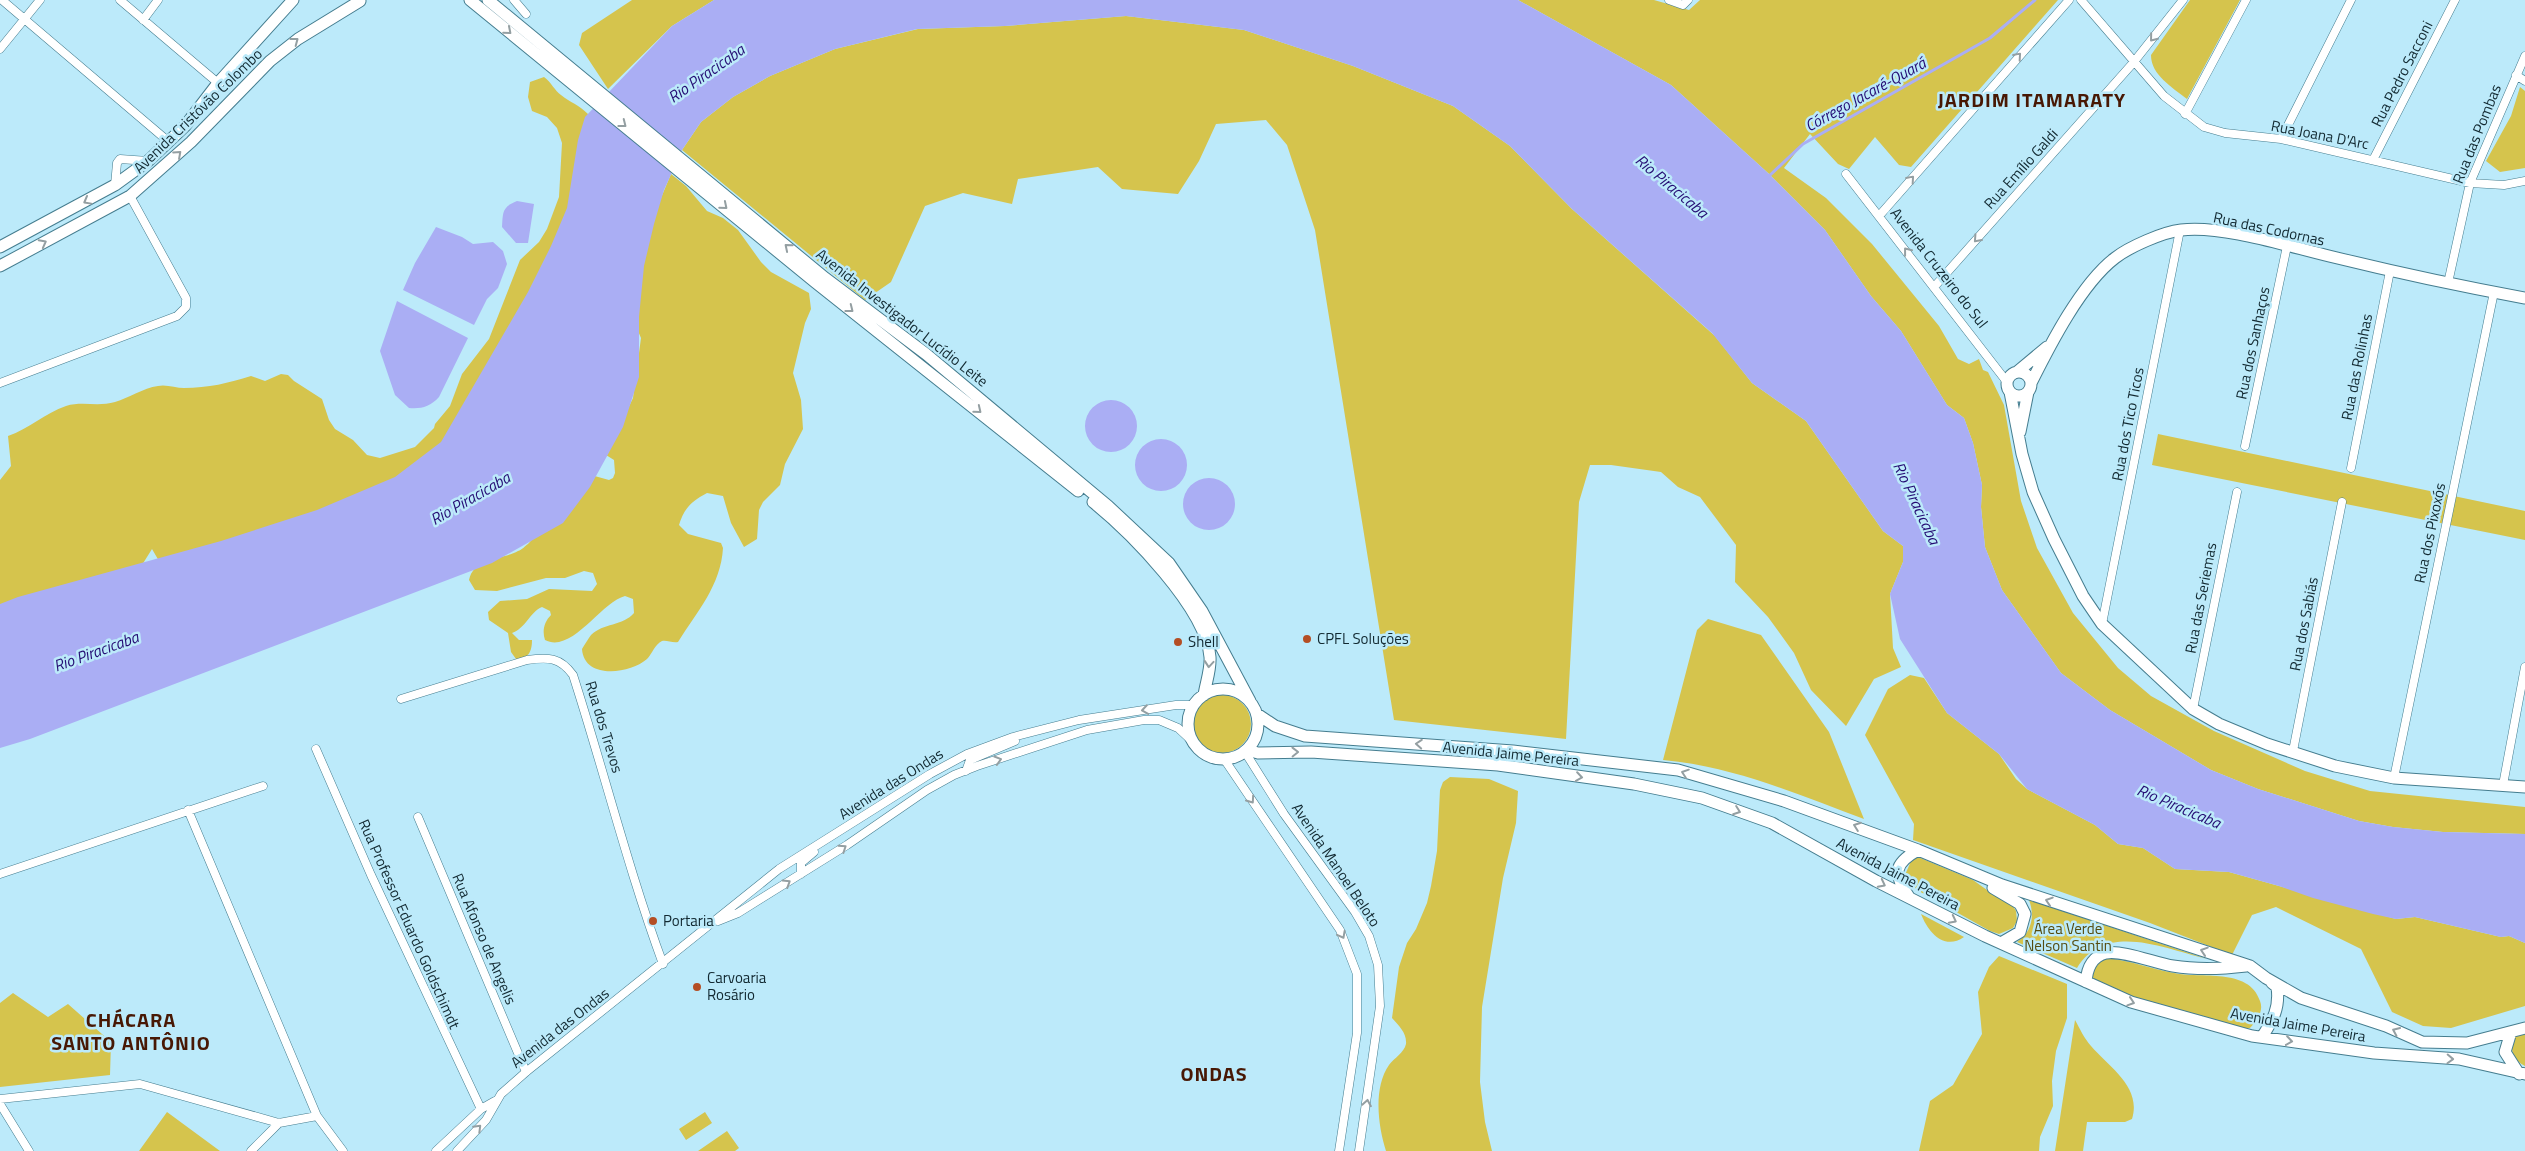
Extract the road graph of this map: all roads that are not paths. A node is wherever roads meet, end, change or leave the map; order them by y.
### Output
1 (2, 0) edge
2 (40, 0) edge
3 (120, 0) edge
4 (158, 0) edge
5 (293, 0) edge
6 (360, 0) edge
7 (470, 0) edge
8 (488, 0) edge
9 (514, 0) edge
10 (1669, 0) edge
11 (2069, 0) edge
12 (2081, 0) edge
13 (2183, 0) edge
14 (2246, 0) edge
15 (2350, 0) edge
16 (2455, 0) edge
17 (1686, 2) edge
18 (526, 14) dead end
19 (22, 19) junction
20 (143, 20) junction
21 (0, 49) edge
22 (2525, 56) edge
23 (2133, 63) junction
24 (2516, 75) junction
25 (2525, 81) edge
26 (218, 83) junction
27 (588, 91) junction
28 (2185, 114) junction
29 (2281, 140) junction
30 (169, 142) junction
31 (2373, 160) junction
32 (148, 161) junction
33 (688, 170) junction
34 (1846, 174) dead end
35 (2525, 181) edge
36 (2470, 183) junction
37 (116, 185) junction
38 (130, 196) junction
39 (1879, 216) junction
40 (2180, 230) junction
41 (2287, 246) junction
42 (0, 247) edge
43 (0, 266) edge
44 (2390, 271) junction
45 (2448, 283) junction
46 (1935, 286) junction
47 (2494, 292) junction
48 (2525, 298) edge
49 (2052, 342) junction
50 (2017, 372) junction
51 (0, 383) edge
52 (2008, 387) junction
53 (2029, 388) junction
54 (2019, 438) junction
55 (2245, 446) dead end
56 (2351, 468) dead end
57 (2237, 492) dead end
58 (2342, 502) dead end
59 (2102, 624) junction
60 (2525, 667) edge
61 (1204, 695) junction
62 (401, 699) dead end
63 (1250, 701) junction
64 (1194, 705) junction
65 (2193, 709) junction
66 (1257, 714) junction
67 (1025, 734) junction
68 (1192, 740) junction
69 (316, 749) dead end
70 (1246, 751) junction
71 (2293, 751) junction
72 (1224, 759) junction
73 (966, 771) junction
74 (2394, 778) junction
75 (2502, 785) junction
76 (264, 786) dead end
77 (2525, 787) edge
78 (188, 810) junction
79 (418, 817) dead end
80 (836, 834) junction
81 (1918, 850) junction
82 (780, 870) junction
83 (0, 874) edge
84 (802, 874) junction
85 (1973, 874) junction
86 (1910, 898) junction
87 (738, 913) junction
88 (714, 922) junction
89 (2001, 943) junction
90 (663, 964) junction
91 (2250, 966) junction
92 (2266, 978) junction
93 (2086, 982) junction
94 (2525, 1028) edge
95 (2511, 1032) junction
96 (2262, 1037) junction
97 (526, 1072) junction
98 (2523, 1076) edge
99 (0, 1099) edge
100 (495, 1101) junction
101 (0, 1104) edge
102 (481, 1109) junction
103 (317, 1116) junction
104 (279, 1123) junction
105 (455, 1134) junction
106 (463, 1144) junction
107 (445, 1148) edge
108 (29, 1151) edge
109 (251, 1151) edge
110 (343, 1151) edge
111 (436, 1151) edge
112 (457, 1151) edge
113 (1339, 1151) edge
114 (1359, 1151) edge

1 - 19 street
2 - 19 street
3 - 20 street
4 - 20 street
5 - 26 main road, Avenida Cristóvão Colombo
38 -> 6 main road, Avenida Cristóvão Colombo
7 -> 27 main road, Avenida Investigador Lucídio Leite
8 - 27 main road, Avenida Investigador Lucídio Leite
9 - 18 street
10 - 17 street
39 -> 11 street
12 - 23 street, Rua Joana D'Arc
13 -> 23 street, Rua Emílio Galdi
14 - 28 street
15 - 29 street
16 - 31 street, Rua Pedro Sacconi
19 - 21 street
19 - 30 street
20 - 26 street
22 - 24 street, Rua das Pombas
23 - 28 street, Rua Joana D'Arc
23 -> 46 street, Rua Emílio Galdi
24 - 25 street
24 - 36 street, Rua das Pombas
26 - 30 main road, Avenida Cristóvão Colombo
27 - 33 main road, Avenida Investigador Lucídio Leite
28 - 29 street, Rua Joana D'Arc
29 - 31 street, Rua Joana D'Arc
30 - 32 main road, Avenida Cristóvão Colombo
31 - 36 street, Rua Joana D'Arc
32 - 37 main road, Avenida Cristóvão Colombo
32 - 37 street
33 -> 61 main road, Avenida Investigador Lucídio Leite
63 -> 33 main road, Avenida Investigador Lucídio Leite
34 - 39 street, Avenida Cruzeiro do Sul
35 - 36 street, Rua Joana D'Arc
36 - 45 street, Rua das Pombas
37 -> 42 main road, Avenida Cristóvão Colombo
43 -> 38 main road, Avenida Cristóvão Colombo
38 - 51 street
46 -> 39 street, Avenida Cruzeiro do Sul
40 - 41 main road, Rua das Codornas
40 - 49 main road, Rua das Codornas
40 - 59 street, Rua dos Tico Ticos
41 - 44 main road, Rua das Codornas
41 - 55 street, Rua dos Sanhaços
44 - 45 main road, Rua das Codornas
44 - 56 street, Rua das Rolinhas
45 - 47 main road, Rua das Codornas
46 - 52 street, Avenida Cruzeiro do Sul
47 - 48 main road, Rua das Codornas
47 - 74 street, Rua dos Pixoxós
49 - 50 main road, Rua das Codornas
49 - 53 main road, Rua das Codornas
50 - 52 main road
50 - 53 main road
52 - 53 main road
52 - 54 main road, Avenida Cruzeiro do Sul
53 - 54 main road, Avenida Cruzeiro do Sul
54 - 59 main road, Avenida Cruzeiro do Sul
57 - 65 street, Rua das Seriemas
58 - 71 street, Rua dos Sabiás
59 - 65 main road, Avenida Cruzeiro do Sul
60 - 75 street
61 - 63 main road
61 - 64 main road
62 - 90 street, Rua dos Trevos
63 - 66 main road
64 -> 67 street, Avenida das Ondas
64 - 68 main road
65 - 71 main road, Avenida Cruzeiro do Sul
66 - 70 main road
81 -> 66 main road, Avenida Jaime Pereira
67 - 73 street
67 - 80 street, Avenida das Ondas
68 - 72 main road
73 -> 68 street, Avenida das Ondas
69 - 102 street, Rua Professor Eduardo Goldschimdt
70 - 72 main road
70 -> 86 main road, Avenida Jaime Pereira
114 -> 70 street, Avenida Manoel Beloto
71 - 74 main road, Avenida Cruzeiro do Sul
72 -> 113 street
84 -> 73 street, Avenida das Ondas
74 - 75 main road, Avenida Cruzeiro do Sul
75 - 77 main road, Avenida Cruzeiro do Sul
76 - 78 street
78 - 83 street
78 - 103 street
79 - 97 street, Rua Afonso de Angelis
80 - 82 street, Avenida das Ondas
80 - 84 street
81 - 85 main road, Avenida Jaime Pereira
81 - 86 main road
82 - 87 street
82 - 88 street, Avenida das Ondas
87 -> 84 street, Avenida das Ondas
85 - 89 main road
91 -> 85 main road, Avenida Jaime Pereira
86 -> 89 main road, Avenida Jaime Pereira
87 - 88 street, Avenida das Ondas
88 - 90 street, Avenida das Ondas
89 - 93 main road, Avenida Jaime Pereira
90 - 97 street, Avenida das Ondas
91 - 92 main road, Avenida Jaime Pereira
91 - 93 main road
95 -> 92 main road, Avenida Jaime Pereira
92 - 96 main road
93 -> 96 main road, Avenida Jaime Pereira
94 - 95 main road, Avenida Jaime Pereira
95 - 98 main road
96 -> 98 main road, Avenida Jaime Pereira
97 - 100 street, Avenida das Ondas
99 - 104 street
100 - 102 street, Avenida das Ondas
106 -> 100 street, Avenida das Ondas
101 - 108 street
102 - 105 street, Avenida das Ondas
103 - 104 street
103 - 110 street
104 - 109 street
105 - 106 street
105 - 107 street, Avenida das Ondas
106 - 112 street, Avenida das Ondas
107 - 111 street, Avenida das Ondas

